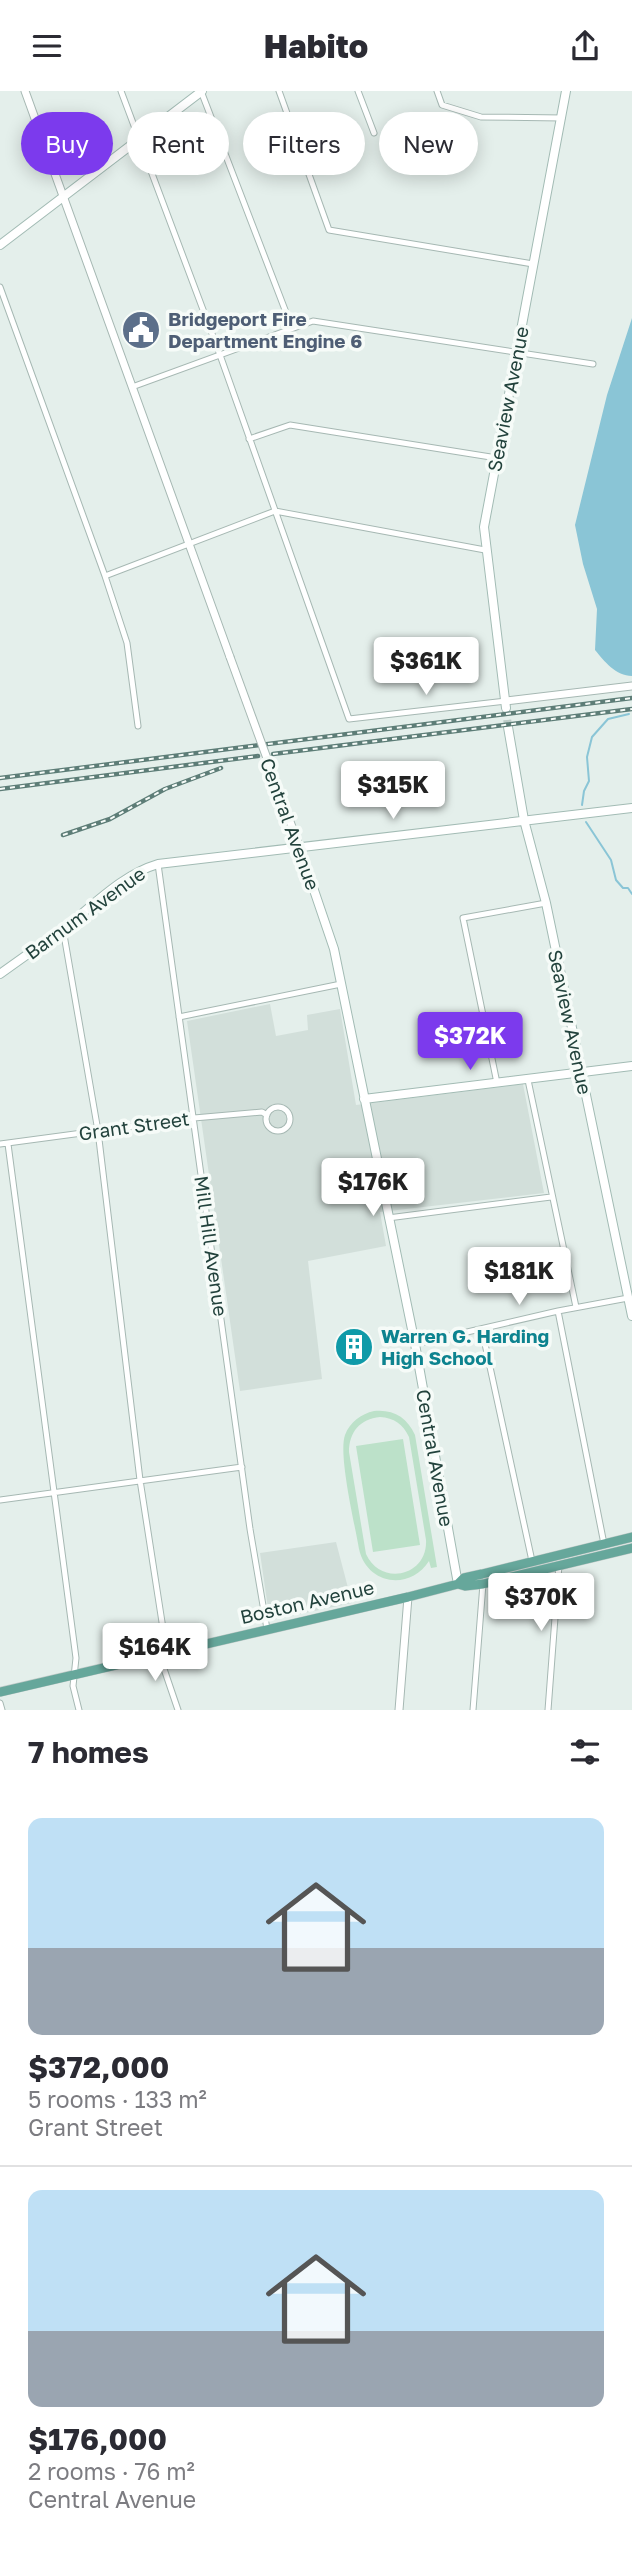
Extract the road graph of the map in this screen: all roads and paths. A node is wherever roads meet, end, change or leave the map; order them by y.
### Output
1 (24, 91) edge
2 (121, 91) edge
3 (201, 91) edge
4 (279, 91) edge
5 (358, 91) edge
6 (437, 91) edge
7 (566, 91) edge
8 (128, 112) edge
9 (174, 112) edge
10 (562, 118) junction
11 (374, 133) dead end
12 (127, 148) edge
13 (151, 175) edge
14 (63, 197) junction
15 (0, 245) edge
16 (533, 264) junction
17 (0, 288) edge
18 (292, 328) junction
19 (518, 352) junction
20 (220, 355) junction
21 (593, 364) dead end
22 (132, 387) junction
23 (248, 439) junction
24 (497, 458) junction
25 (275, 511) junction
26 (189, 543) junction
27 (485, 550) junction
28 (105, 576) junction
29 (632, 686) edge
30 (506, 704) junction
31 (138, 726) dead end
32 (508, 727) tunnel mouth
33 (632, 808) edge
34 (524, 820) junction
35 (300, 849) junction
36 (158, 864) junction
37 (546, 903) junction
38 (63, 929) junction
39 (0, 974) edge
40 (341, 984) junction
41 (179, 1017) junction
42 (632, 1066) edge
43 (581, 1073) junction
44 (528, 1080) junction
45 (497, 1083) junction
46 (364, 1099) junction
47 (267, 1115) junction
48 (194, 1118) junction
49 (98, 1131) junction
50 (0, 1144) edge
51 (8, 1144) junction
52 (551, 1197) junction
53 (388, 1218) junction
54 (628, 1298) junction
55 (576, 1307) junction
56 (558, 1311) junction
57 (632, 1317) edge
58 (482, 1330) junction
59 (415, 1344) junction
60 (242, 1467) junction
61 (140, 1480) junction
62 (53, 1493) junction
63 (0, 1500) edge
64 (632, 1537) edge
65 (604, 1544) junction
66 (632, 1548) edge
67 (606, 1555) junction
68 (559, 1560) junction
69 (533, 1566) junction
70 (482, 1579) junction
71 (458, 1584) junction
72 (408, 1597) junction
73 (267, 1629) junction
74 (163, 1654) junction
75 (74, 1674) junction
76 (0, 1692) edge
77 (0, 1703) edge
78 (2, 1710) edge
79 (79, 1710) edge
80 (178, 1710) edge
81 (399, 1710) edge
82 (473, 1710) edge
83 (548, 1710) edge

1 - 14 street, Central Avenue
2 - 8 street
3 - 9 main road
3 - 18 street
4 - 16 street
5 - 11 street
6 - 10 street
7 - 10 main road, Seaview Avenue
10 - 16 main road, Seaview Avenue
12 - 14 main road
13 - 20 street
14 - 15 main road
14 - 22 street, Central Avenue
16 - 19 main road, Seaview Avenue
17 - 28 street
18 - 19 street
18 - 20 street
19 - 21 street
19 - 24 main road, Seaview Avenue
20 - 22 street
20 - 23 street
22 - 26 street, Central Avenue
23 - 24 street
23 - 25 street
24 - 27 main road, Seaview Avenue
25 - 26 street
25 - 27 street
25 - 30 street
26 - 28 street
26 - 35 street, Central Avenue, bridge
27 - 30 main road, Seaview Avenue
28 - 31 street
29 - 30 street
32 - 34 main road, Seaview Avenue
33 - 34 main road, Barnum Avenue
34 - 35 main road, Barnum Avenue
34 - 37 main road, Seaview Avenue
35 - 36 main road, Barnum Avenue
35 - 40 main road, Central Avenue
36 - 38 main road, Barnum Avenue
36 - 41 street, Mill Hill Avenue
37 - 43 main road, Seaview Avenue
37 - 45 street
38 - 39 main road, Barnum Avenue
38 - 49 street
40 - 41 street
40 - 46 main road, Central Avenue
41 - 48 street, Mill Hill Avenue
42 - 43 main road
43 - 44 main road
43 - 54 main road, Seaview Avenue
44 - 45 main road
44 - 52 street
45 - 46 main road
46 - 53 main road, Central Avenue
47 - 47 street, Grant Street
47 - 48 street, Grant Street
48 - 49 street, Grant Street
48 - 60 street, Mill Hill Avenue
49 - 51 street, Grant Street
49 - 61 street
50 - 51 street, Grant Street
51 - 62 street
52 - 53 street
52 - 55 street
53 - 59 main road, Central Avenue
54 - 55 street
54 - 57 main road, Seaview Avenue
55 - 56 street
56 - 58 street
56 - 65 street
58 - 59 street
58 - 69 street
59 - 71 main road, Central Avenue
60 - 61 street
60 - 73 street, Mill Hill Avenue
61 - 62 street
61 - 74 street
62 - 63 street
62 - 75 street
64 - 65 main road, Boston Avenue
65 - 67 street
65 - 68 main road, Boston Avenue
66 - 67 main road, Boston Avenue
67 - 68 main road, Boston Avenue
68 - 69 main road, Boston Avenue
68 - 83 street
69 - 70 main road, Boston Avenue
70 - 71 main road, Boston Avenue
70 - 82 street
71 - 72 main road, Boston Avenue
72 - 73 main road, Boston Avenue
72 - 81 street
73 - 74 main road, Boston Avenue
74 - 75 main road, Boston Avenue
74 - 80 street
75 - 76 main road, Boston Avenue
75 - 79 street
77 - 78 street

